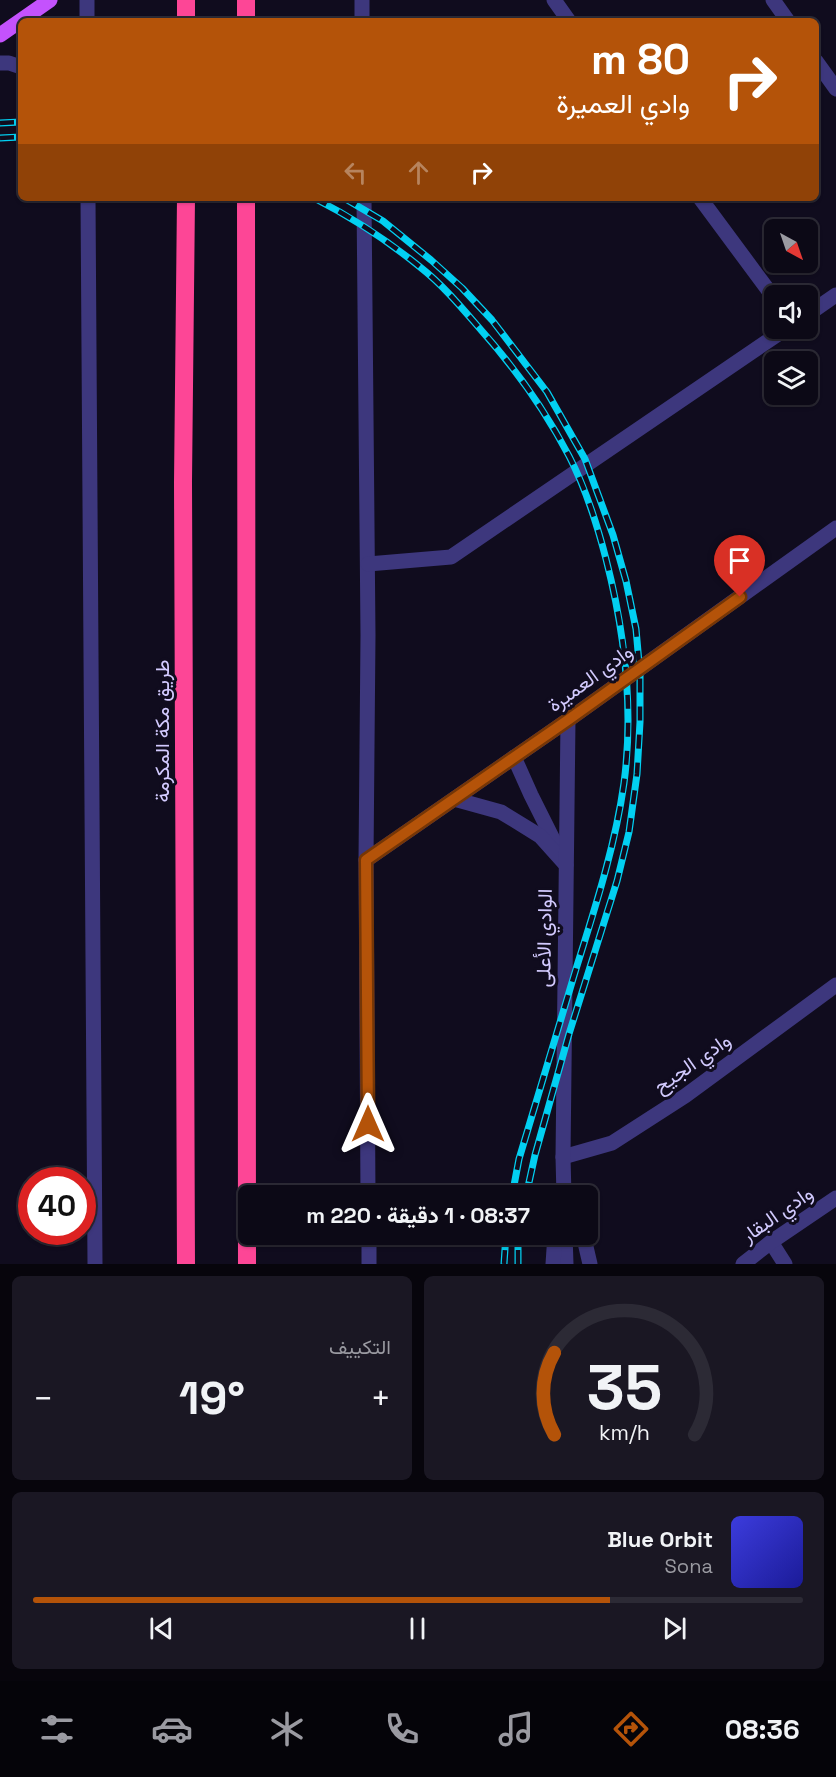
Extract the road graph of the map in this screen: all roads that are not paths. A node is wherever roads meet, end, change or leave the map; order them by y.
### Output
1 (50, 0) edge
2 (87, 0) edge
3 (186, 0) edge
4 (246, 0) edge
5 (362, 0) edge
6 (554, 0) edge
7 (773, 0) edge
8 (24, 18) edge
9 (87, 18) edge
10 (186, 18) edge
11 (246, 18) edge
12 (362, 18) edge
13 (567, 18) edge
14 (786, 18) edge
15 (18, 22) edge
16 (0, 35) edge
17 (0, 63) edge
18 (819, 65) edge
19 (18, 66) edge
20 (836, 89) edge
21 (88, 201) edge
22 (186, 201) edge
23 (246, 201) edge
24 (364, 201) edge
25 (702, 201) edge
26 (764, 285) edge
27 (836, 295) edge
28 (818, 307) edge
29 (771, 339) edge
30 (836, 528) edge
31 (368, 564) junction
32 (568, 720) junction
33 (514, 758) junction
34 (454, 799) junction
35 (366, 860) junction
36 (566, 865) junction
37 (836, 985) edge
38 (563, 1156) junction
39 (368, 1185) edge
40 (560, 1185) edge
41 (564, 1185) edge
42 (570, 1185) edge
43 (836, 1198) edge
44 (771, 1242) junction
45 (369, 1245) edge
46 (372, 1245) edge
47 (554, 1245) edge
48 (565, 1245) edge
49 (586, 1245) edge
50 (186, 1261) edge
51 (95, 1264) edge
52 (248, 1264) edge
53 (369, 1264) edge
54 (379, 1264) edge
55 (553, 1264) edge
56 (566, 1264) edge
57 (590, 1264) edge
58 (743, 1264) edge
59 (784, 1264) edge

1 - 8 main road
2 - 9 street
3 - 10 highway
4 - 11 highway
5 - 12 street
6 - 13 street
7 - 14 street
15 - 16 main road
17 - 19 street
18 - 20 street
21 - 51 street
22 - 50 highway, طريق مكة المكرمة
23 - 52 highway
24 - 31 street
25 - 26 street
27 - 28 street
29 - 31 street
30 - 32 street, وادي العميرة
31 - 35 street
32 - 33 street, وادي العميرة
32 - 36 street, الوادي الأعلى
33 - 34 street, وادي العميرة
33 - 36 street
34 - 35 street, وادي العميرة
34 - 36 street
35 - 39 street
36 - 38 street, الوادي الأعلى
37 - 38 street, وادي الجيح
38 - 40 street
38 - 41 street, الوادي الأعلى
38 - 42 street, الوادي الأعلى
43 - 44 street, وادي البقار
44 - 58 street, وادي البقار
44 - 59 street
45 - 53 street
46 - 54 street
47 - 55 street
48 - 56 street
49 - 57 street

